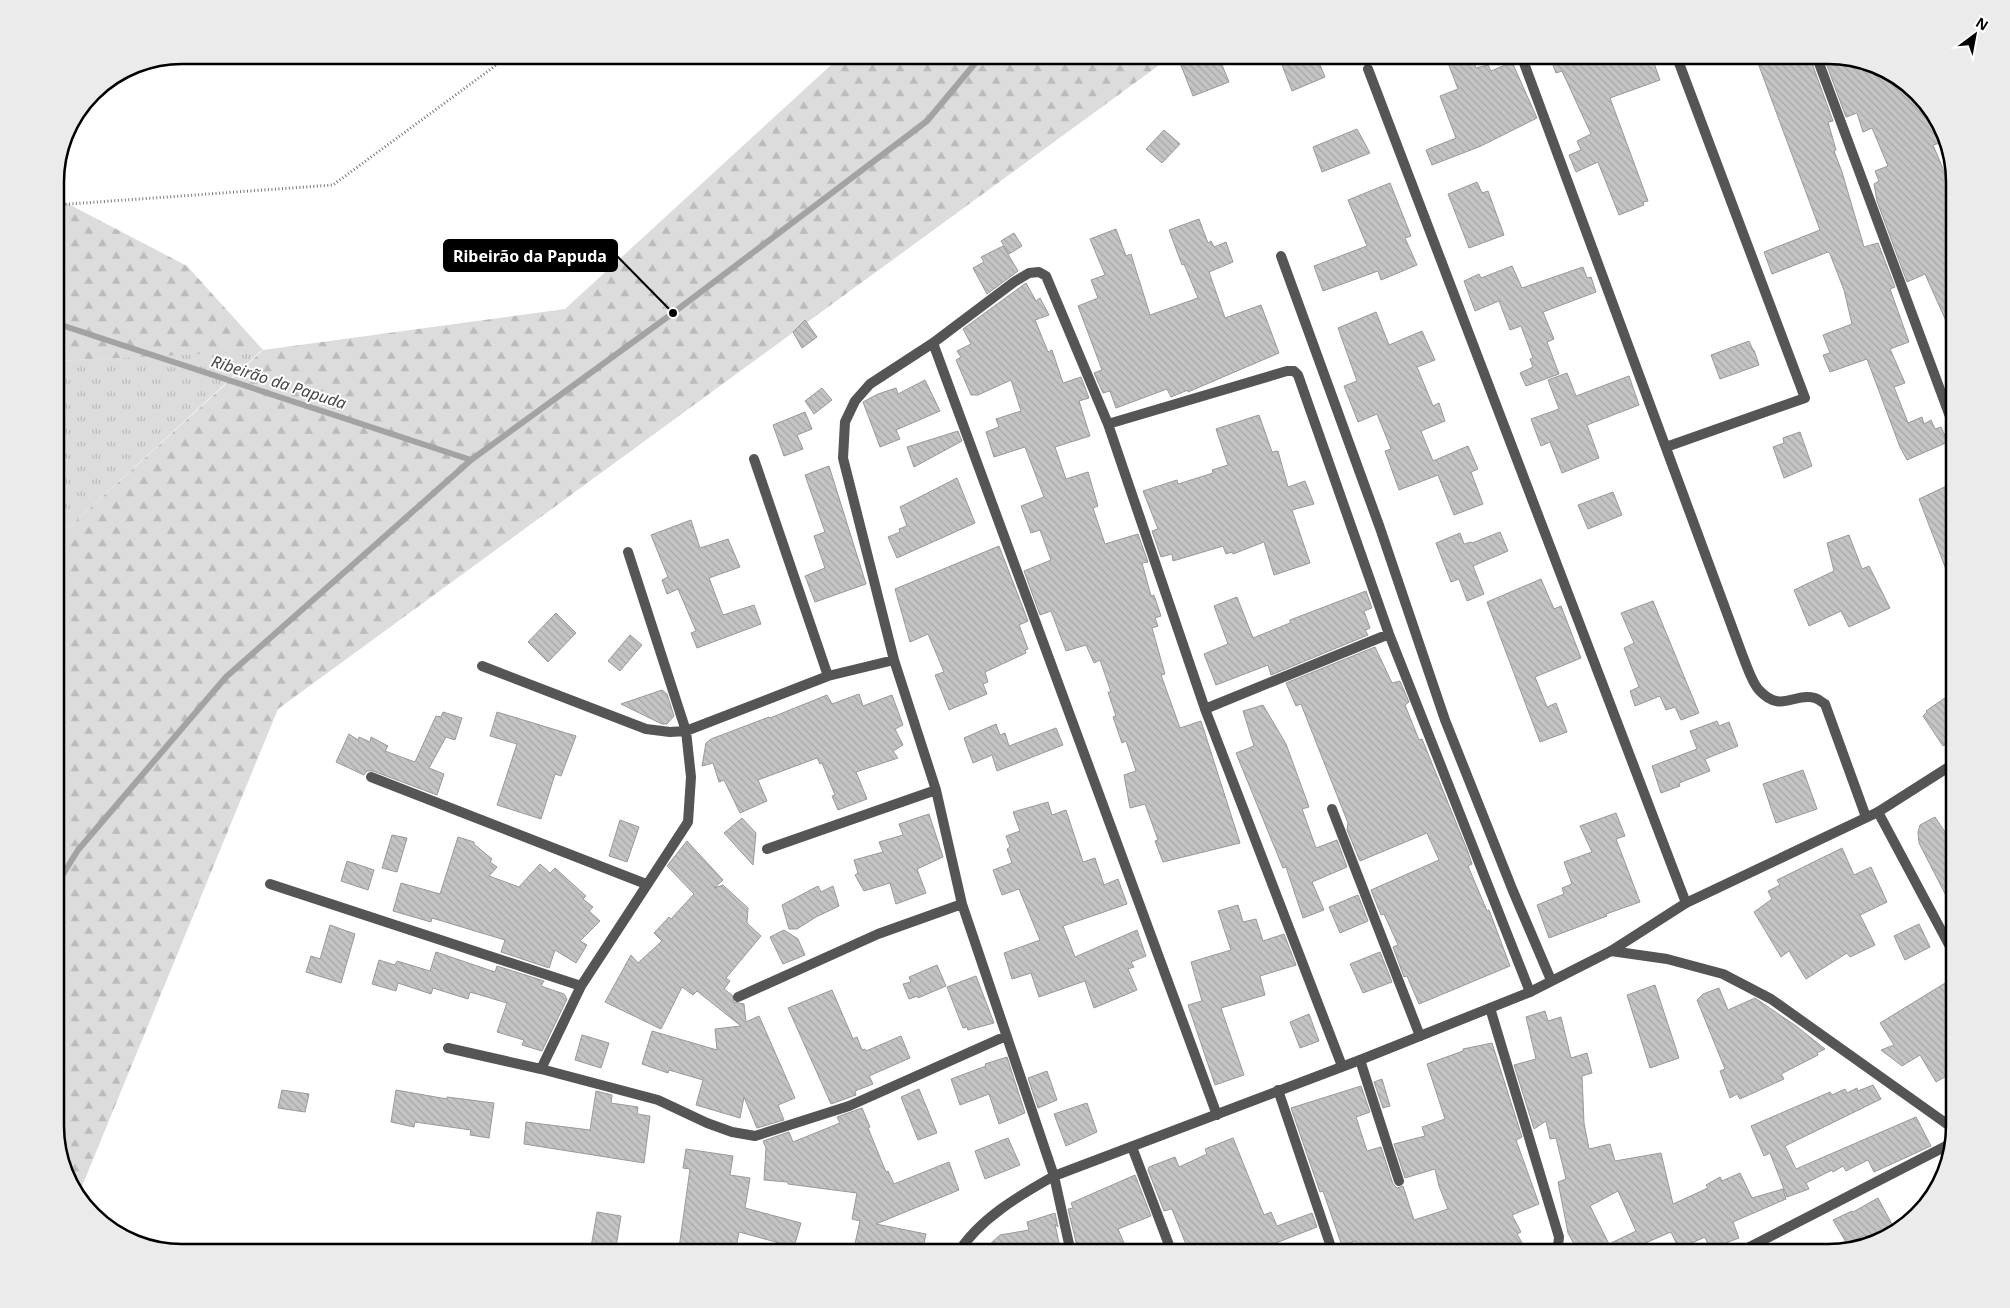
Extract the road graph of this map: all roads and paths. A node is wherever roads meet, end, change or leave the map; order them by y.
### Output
1 (498, 64) edge
2 (1524, 64) edge
3 (1679, 64) edge
4 (1819, 64) edge
5 (1368, 69) dead end
6 (64, 204) edge
7 (1281, 256) dead end
8 (933, 343) junction
9 (1946, 406) edge
10 (1108, 424) junction
11 (1666, 447) junction
12 (754, 459) dead end
13 (628, 552) dead end
14 (1389, 634) junction
15 (894, 660) junction
16 (482, 666) dead end
17 (828, 676) junction
18 (1205, 709) junction
19 (686, 731) junction
20 (1946, 769) edge
21 (371, 778) dead end
22 (936, 790) junction
23 (1332, 808) dead end
24 (1878, 812) junction
25 (1866, 817) junction
26 (767, 849) dead end
27 (270, 884) dead end
28 (646, 884) junction
29 (1686, 903) junction
30 (962, 904) junction
31 (1946, 939) edge
32 (1611, 951) junction
33 (1551, 980) junction
34 (582, 986) junction
35 (1530, 992) junction
36 (738, 997) dead end
37 (1490, 1008) junction
38 (1006, 1036) junction
39 (1420, 1036) junction
40 (448, 1048) dead end
41 (1360, 1060) junction
42 (1342, 1066) junction
43 (541, 1068) junction
44 (1278, 1090) junction
45 (1217, 1115) junction
46 (1946, 1123) edge
47 (1132, 1147) junction
48 (1944, 1147) edge
49 (1054, 1176) junction
50 (1399, 1181) dead end
51 (964, 1244) edge
52 (1069, 1244) edge
53 (1169, 1244) edge
54 (1331, 1244) edge
55 (1558, 1244) edge
56 (1756, 1244) edge

1 - 6 path
2 - 11 street
3 - 11 street
4 - 9 street
5 - 29 street
7 - 33 street
8 - 10 street
8 - 15 street
8 - 45 street
10 - 14 street
10 - 18 street
11 - 25 street
12 - 17 street
13 - 19 street
14 - 18 street
14 - 35 street
15 - 17 street
15 - 22 street
16 - 19 street
17 - 19 street
18 - 42 street
19 - 28 street
20 - 24 street
21 - 28 street
22 - 26 street
22 - 30 street
23 - 39 street
24 - 25 street
24 - 31 street
25 - 29 street
27 - 34 street
28 - 34 street
29 - 32 street
30 - 36 street
30 - 38 street
32 - 33 street
32 - 46 street
33 - 35 street
34 - 43 street
35 - 37 street
37 - 39 street
37 - 55 street
38 - 43 street
38 - 49 street
39 - 41 street
40 - 43 street
41 - 42 street
41 - 50 street
42 - 44 street
44 - 45 street
44 - 54 street
45 - 47 street
47 - 49 street
47 - 53 street
48 - 56 street
49 - 51 street
49 - 52 street

